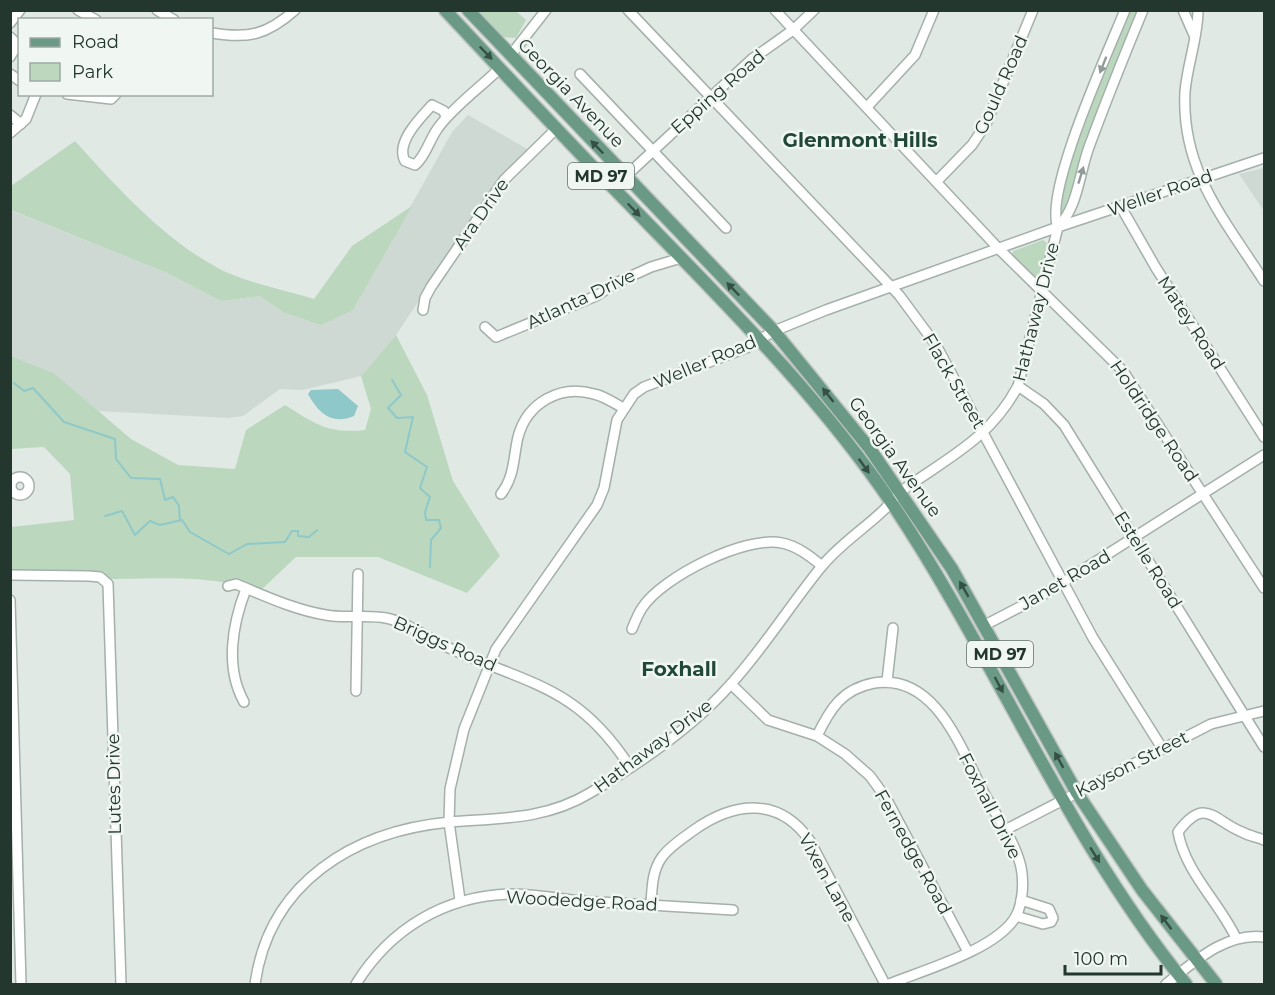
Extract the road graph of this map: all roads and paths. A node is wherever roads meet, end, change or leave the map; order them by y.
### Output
1 (20, 10) edge
2 (78, 10) edge
3 (295, 10) edge
4 (445, 10) edge
5 (468, 10) edge
6 (546, 10) edge
7 (628, 10) edge
8 (775, 10) edge
9 (814, 10) edge
10 (934, 10) edge
11 (1034, 10) edge
12 (1125, 10) edge
13 (1143, 10) edge
14 (1183, 10) edge
15 (1198, 10) edge
16 (92, 18) edge
17 (10, 23) edge
18 (794, 30) junction
19 (213, 33) edge
20 (1194, 34) junction
21 (10, 36) edge
22 (18, 46) edge
23 (510, 56) junction
24 (10, 57) edge
25 (500, 68) junction
26 (580, 74) dead end
27 (35, 96) edge
28 (85, 96) edge
29 (114, 96) edge
30 (710, 96) junction
31 (867, 107) junction
32 (10, 115) edge
33 (446, 118) junction
34 (21, 124) junction
35 (556, 129) junction
36 (10, 134) edge
37 (653, 150) junction
38 (1264, 158) edge
39 (625, 176) junction
40 (1200, 179) junction
41 (937, 181) junction
42 (613, 188) junction
43 (1120, 207) junction
44 (1058, 227) junction
45 (726, 228) dead end
46 (999, 249) junction
47 (681, 258) junction
48 (1264, 281) edge
49 (892, 288) junction
50 (1042, 294) junction
51 (423, 310) dead end
52 (485, 327) dead end
53 (774, 331) junction
54 (760, 340) junction
55 (1018, 386) junction
56 (623, 408) junction
57 (984, 434) junction
58 (1264, 437) edge
59 (1264, 455) edge
60 (900, 492) junction
61 (501, 494) dead end
62 (1204, 494) junction
63 (892, 503) junction
64 (1134, 539) junction
65 (822, 566) junction
66 (10, 574) edge
67 (358, 574) dead end
68 (1064, 582) junction
69 (228, 586) dead end
70 (1264, 588) edge
71 (246, 589) junction
72 (10, 600) edge
73 (358, 616) junction
74 (985, 625) junction
75 (893, 628) dead end
76 (632, 629) dead end
77 (490, 664) junction
78 (887, 681) junction
79 (731, 684) junction
80 (356, 691) dead end
81 (244, 702) dead end
82 (1264, 711) edge
83 (1245, 715) junction
84 (817, 736) junction
85 (1264, 747) edge
86 (1162, 748) junction
87 (630, 767) junction
88 (1077, 793) junction
89 (1062, 800) junction
90 (449, 822) junction
91 (1005, 830) junction
92 (1264, 840) edge
93 (460, 900) junction
94 (1021, 900) junction
95 (651, 905) junction
96 (733, 910) dead end
97 (1016, 916) junction
98 (1236, 938) junction
99 (1264, 938) edge
100 (968, 952) junction
101 (1196, 962) junction
102 (16, 972) edge
103 (1182, 980) edge
104 (21, 984) edge
105 (121, 984) edge
106 (255, 984) edge
107 (356, 984) edge
108 (887, 984) edge
109 (1166, 984) edge
110 (1216, 984) edge

1 - 17 street
2 - 16 street
3 - 19 street
4 -> 25 main road, Georgia Avenue / MD 97
5 - 23 main road, Georgia Avenue / MD 97
6 - 23 street
7 - 30 street, Flack Street
8 - 18 street, Holdridge Road
9 - 18 street, Epping Road
10 - 31 street
11 - 41 street, Gould Road
12 -> 44 street, Hathaway Drive
44 -> 13 street, Hathaway Drive
14 - 20 street
15 - 20 street
18 - 30 street, Epping Road
18 - 31 street, Holdridge Road
20 - 40 street
21 - 22 street
22 - 24 street
39 -> 23 main road, Georgia Avenue / MD 97
25 - 33 street
25 - 35 main road, Georgia Avenue / MD 97
26 - 37 street
27 - 34 street
28 - 29 street
30 - 37 street, Epping Road
30 - 49 street, Flack Street
31 - 41 street, Holdridge Road
32 - 34 street
33 - 33 street
34 - 36 street
35 - 42 main road, Georgia Avenue / MD 97
35 - 51 street, Ara Drive
37 - 39 street, Epping Road
37 - 45 street
38 - 40 street, Weller Road
39 - 42 street, Epping Road
53 -> 39 main road, Georgia Avenue / MD 97
40 - 43 street, Weller Road
40 - 48 street
41 - 46 street, Holdridge Road
42 -> 47 main road, Georgia Avenue / MD 97
43 - 44 street, Weller Road
43 - 58 street, Matey Road
44 - 46 street, Weller Road
44 - 50 street, Hathaway Drive
46 - 49 street, Weller Road
46 - 50 street, Holdridge Road
47 - 52 street, Atlanta Drive
47 - 54 main road, Georgia Avenue / MD 97
49 - 53 street, Weller Road
49 - 57 street, Flack Street
50 - 55 street, Hathaway Drive
50 - 62 street, Holdridge Road
53 - 54 street, Weller Road
60 -> 53 main road, Georgia Avenue / MD 97
54 - 56 street, Weller Road
54 -> 63 main road, Georgia Avenue / MD 97
55 - 57 street, Hathaway Drive
55 - 64 street, Estelle Road
56 - 61 street
56 - 77 street, Weller Road
57 - 60 street, Hathaway Drive
57 - 68 street, Flack Street
59 - 62 street, Janet Road
60 - 63 street, Hathaway Drive
74 -> 60 main road, Georgia Avenue / MD 97
62 - 64 street, Janet Road
62 - 70 street, Holdridge Road
63 - 65 street, Hathaway Drive
63 -> 89 main road, Georgia Avenue / MD 97
64 - 68 street, Janet Road
64 - 83 street, Estelle Road
65 - 76 street
65 - 79 street, Hathaway Drive
66 - 105 street, Lutes Drive
67 - 73 street
68 - 74 street, Janet Road
68 - 86 street, Flack Street
69 - 71 street, Briggs Road
71 - 73 street, Briggs Road
71 - 81 street
72 - 102 street
73 - 77 street, Briggs Road
73 - 80 street
88 -> 74 main road, Georgia Avenue / MD 97
75 - 78 street
77 - 87 street, Briggs Road
77 - 90 street, Weller Road
78 - 84 street
78 - 91 street, Foxhall Drive
79 - 84 street, Fernedge Road
79 - 87 street, Hathaway Drive
82 - 83 street, Kayson Street
83 - 85 street, Estelle Road
83 - 86 street, Kayson Street
84 - 100 street, Fernedge Road
86 - 88 street, Kayson Street
87 - 90 street, Hathaway Drive
88 - 89 street, Kayson Street
101 -> 88 main road, Georgia Avenue / MD 97
89 - 91 street, Kayson Street
89 -> 103 main road, Georgia Avenue / MD 97
90 - 93 street, Weller Road
90 - 106 street, Hathaway Drive
91 - 94 street, Foxhall Drive
92 - 98 street
93 - 95 street, Woodedge Road
93 - 107 street, Woodedge Road
94 - 97 street, Foxhall Drive
94 - 97 street
95 - 96 street, Woodedge Road
95 - 108 street, Vixen Lane
97 - 100 street, Foxhall Drive
98 - 99 street
98 - 101 street
100 - 108 street, Foxhall Drive
101 - 103 street
101 - 110 main road, Georgia Avenue / MD 97
102 - 104 street
103 - 109 street

